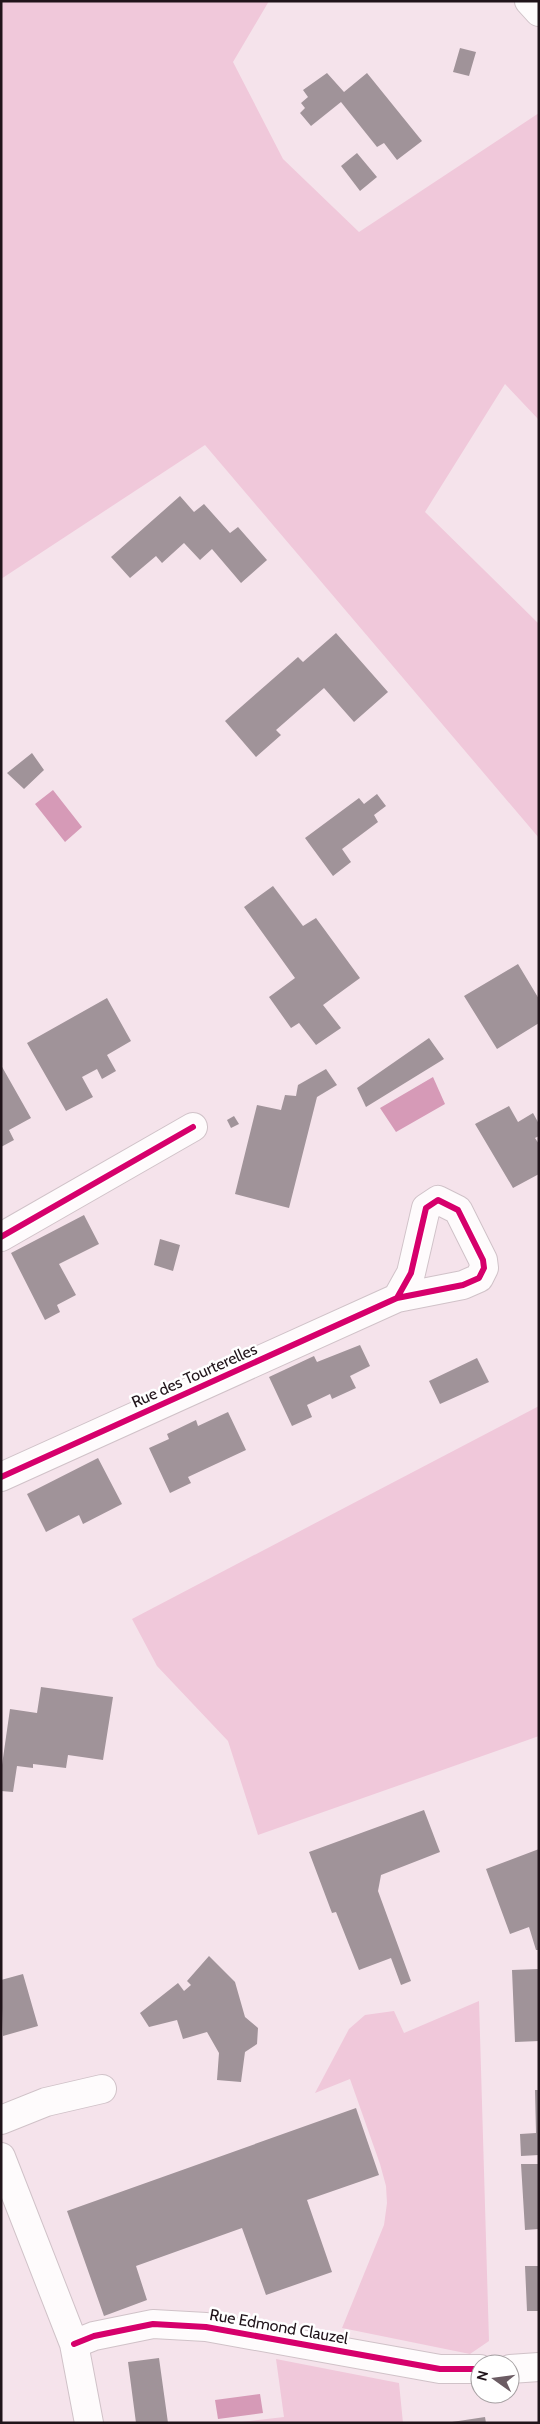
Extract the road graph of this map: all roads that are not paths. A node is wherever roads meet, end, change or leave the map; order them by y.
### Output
1 (529, 1) edge
2 (539, 12) edge
3 (193, 1127) dead end
4 (1, 1237) edge
5 (397, 1298) dead end
6 (1, 1477) edge
7 (102, 2089) dead end
8 (1, 2120) edge
9 (1, 2157) edge
10 (74, 2344) junction
11 (539, 2367) edge
12 (520, 2368) edge
13 (470, 2369) edge
14 (89, 2423) edge

1 - 2 street
3 - 4 street
5 - 6 street, Rue des Tourterelles
7 - 8 street
9 - 10 street
10 - 13 street, Rue Edmond Clauzel
10 - 14 street
11 - 12 street

